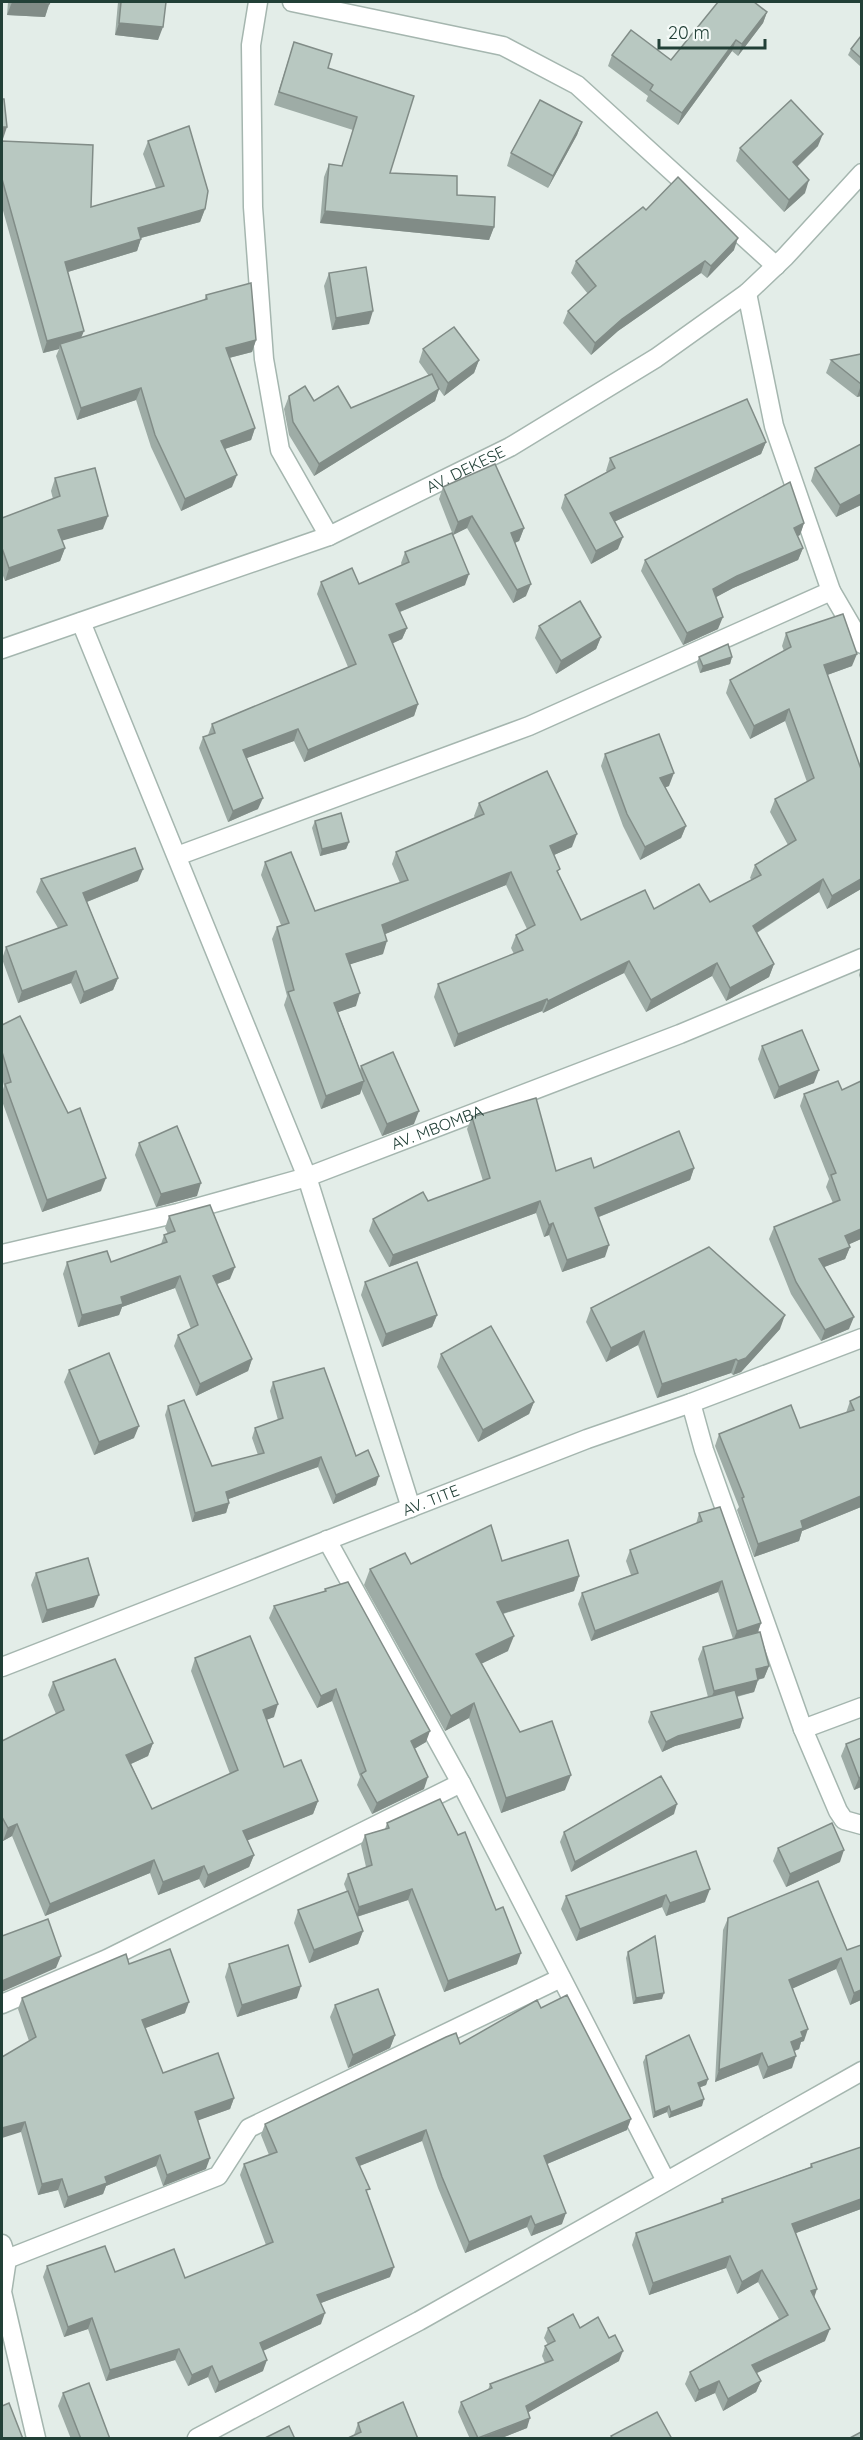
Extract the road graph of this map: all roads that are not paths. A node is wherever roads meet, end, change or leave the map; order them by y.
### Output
1 (258, 2) edge
2 (292, 2) edge
3 (861, 173) edge
4 (776, 266) junction
5 (747, 293) junction
6 (329, 536) junction
7 (831, 591) junction
8 (81, 622) junction
9 (861, 644) edge
10 (2, 649) edge
11 (177, 856) junction
12 (861, 958) edge
13 (307, 1177) junction
14 (2, 1254) edge
15 (861, 1338) edge
16 (691, 1403) junction
17 (411, 1508) junction
18 (327, 1540) junction
19 (2, 1667) edge
20 (861, 1707) edge
21 (803, 1729) junction
22 (461, 1783) junction
23 (861, 1825) edge
24 (561, 1978) junction
25 (2, 2004) edge
26 (861, 2071) edge
27 (666, 2181) junction
28 (4, 2251) edge
29 (2, 2292) edge
30 (36, 2439) edge
31 (197, 2439) edge

1 - 6 street
2 - 4 street
3 - 4 street, AV. DEKESE
4 - 5 street, AV. DEKESE
5 - 6 street, AV. DEKESE
5 - 7 street
6 - 8 street, AV. DEKESE
7 - 9 street
7 - 11 street
8 - 10 street, AV. DEKESE
8 - 11 street
11 - 13 street
12 - 13 street, AV. MBOMBA
13 - 14 street, AV. MBOMBA
13 - 17 street
15 - 16 street, AV. TITE
16 - 17 street, AV. TITE
16 - 21 street
17 - 18 street, AV. TITE
18 - 19 street, AV. TITE
18 - 22 street
20 - 21 street
21 - 23 street
22 - 24 street
22 - 25 street
24 - 27 street
24 - 28 street
26 - 27 street
27 - 31 street
28 - 29 street
29 - 30 street

